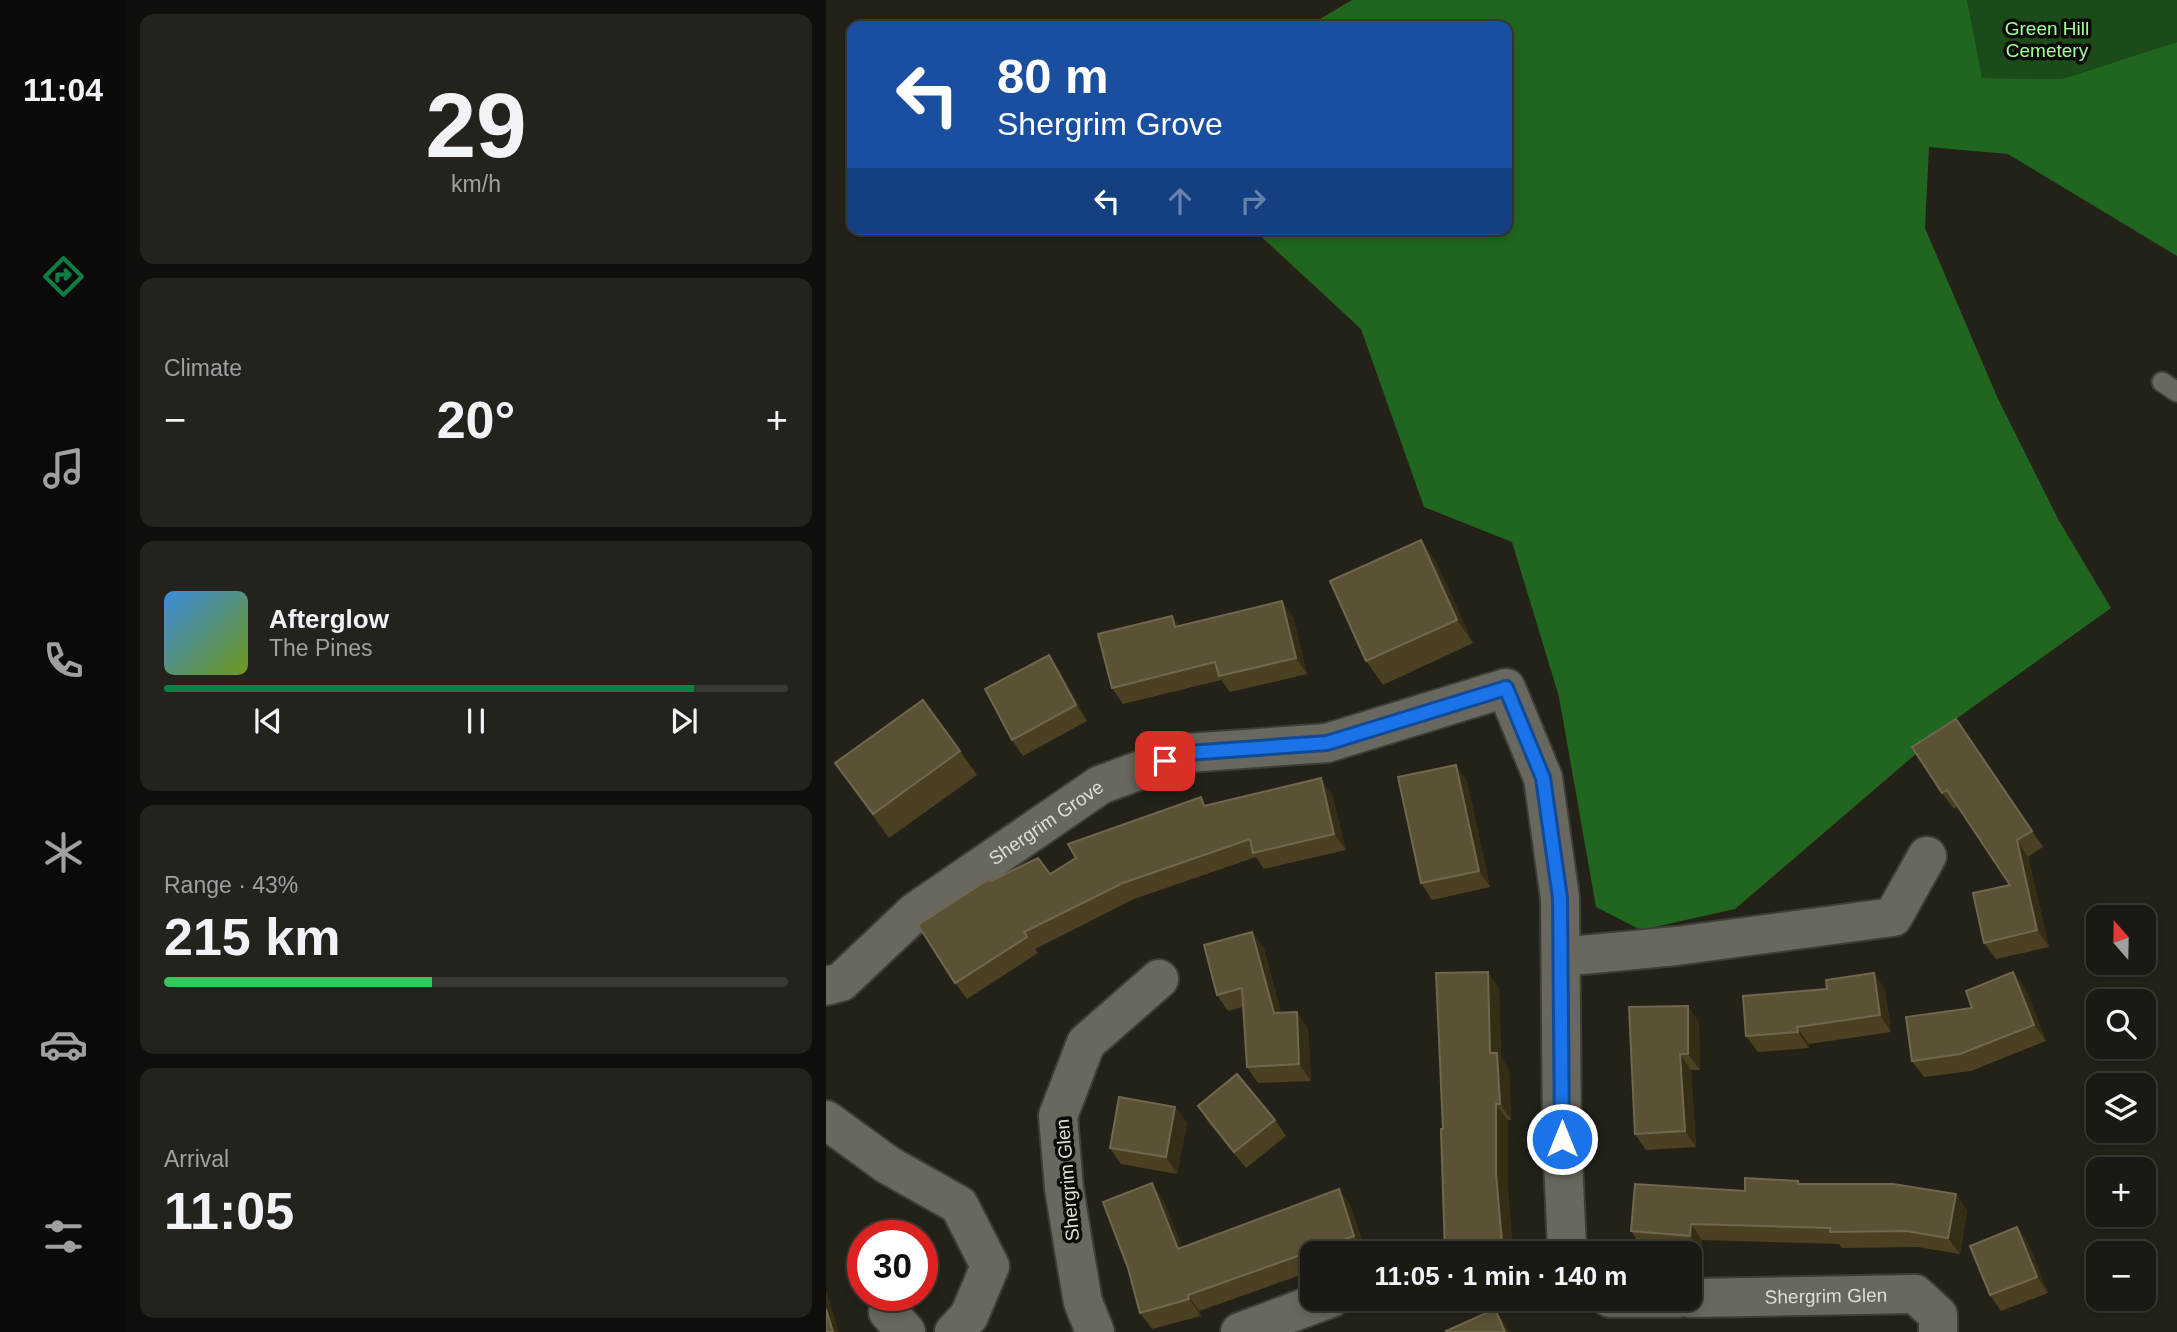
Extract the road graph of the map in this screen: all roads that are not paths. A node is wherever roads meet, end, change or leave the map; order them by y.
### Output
1 (1927, 856) dead end
2 (1561, 957) junction
3 (1159, 979) dead end
4 (826, 986) edge
5 (826, 1119) edge
6 (1567, 1241) edge
7 (1702, 1298) edge
8 (1300, 1310) edge
9 (954, 1332) edge
10 (1095, 1332) edge
11 (1240, 1332) edge
12 (1938, 1332) edge

1 - 2 street
2 - 4 street, Shergrim Grove
2 - 6 street
3 - 10 street, Shergrim Glen
5 - 9 street
7 - 12 street, Shergrim Glen
8 - 11 street

